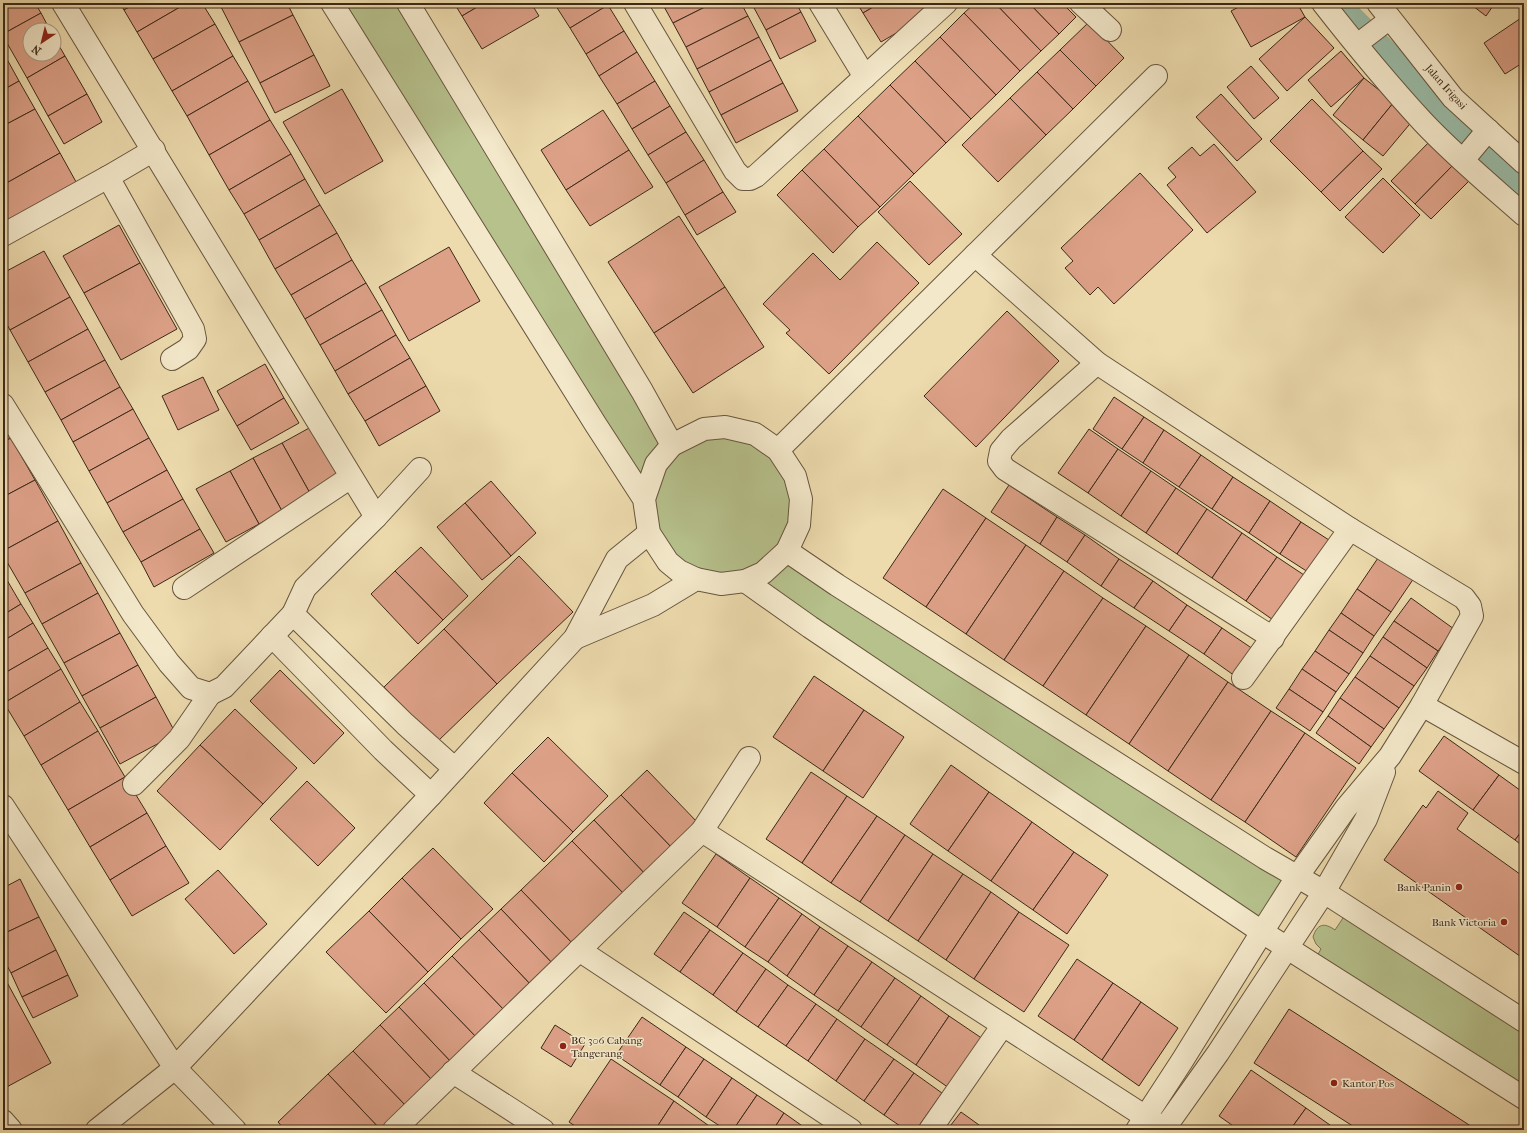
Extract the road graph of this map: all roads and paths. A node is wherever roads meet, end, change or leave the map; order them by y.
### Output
1 (63, 3) edge
2 (332, 3) edge
3 (408, 3) edge
4 (635, 3) edge
5 (820, 3) edge
6 (946, 3) edge
7 (1081, 3) edge
8 (1323, 3) edge
9 (1383, 16) edge
10 (1110, 30) dead end
11 (1360, 42) junction
12 (1156, 76) dead end
13 (865, 77) junction
14 (1476, 145) junction
15 (154, 150) junction
16 (1524, 163) edge
17 (108, 178) junction
18 (1524, 215) edge
19 (3, 235) edge
20 (975, 255) junction
21 (172, 359) dead end
22 (1097, 363) junction
23 (3, 405) edge
24 (672, 445) junction
25 (778, 450) junction
26 (420, 469) dead end
27 (351, 477) junction
28 (644, 499) junction
29 (376, 517) junction
30 (1350, 529) junction
31 (649, 532) junction
32 (787, 551) junction
33 (696, 579) junction
34 (745, 581) junction
35 (184, 588) dead end
36 (293, 614) junction
37 (272, 636) junction
38 (575, 638) junction
39 (1273, 638) junction
40 (1243, 678) dead end
41 (210, 694) junction
42 (1422, 704) junction
43 (1390, 756) junction
44 (749, 758) dead end
45 (1524, 763) edge
46 (455, 769) junction
47 (134, 784) dead end
48 (431, 795) junction
49 (3, 806) edge
50 (702, 831) junction
51 (1297, 877) junction
52 (1324, 892) junction
53 (1262, 932) junction
54 (1287, 948) junction
55 (579, 950) junction
56 (1524, 1021) edge
57 (1003, 1025) junction
58 (175, 1068) junction
59 (453, 1072) junction
60 (1524, 1098) edge
61 (3, 1121) edge
62 (1155, 1127) edge
63 (11, 1130) edge
64 (97, 1130) edge
65 (235, 1130) edge
66 (394, 1130) edge
67 (543, 1130) edge
68 (851, 1130) edge
69 (930, 1130) edge

1 - 15 street
2 - 28 street
3 - 24 street
4 - 13 street
5 - 13 street
6 - 13 street
7 - 10 street
8 - 11 street
9 - 11 street
9 - 14 street, Jalan Irigasi
11 - 14 street
12 - 20 street
14 - 16 street, Jalan Irigasi
14 - 18 street
15 - 17 street
15 - 27 street
17 - 19 street
17 - 21 street
20 - 22 street
20 - 25 street
22 - 30 street
22 - 39 street
23 - 41 street
24 - 25 street
24 - 28 street
25 - 32 street
26 - 29 street
27 - 29 street
27 - 35 street
28 - 31 street
29 - 36 street
30 - 39 street
30 - 42 street
31 - 33 street
31 - 38 street
32 - 34 street
32 - 51 street
33 - 34 street
33 - 38 street
34 - 53 street
36 - 37 street
36 - 46 street
37 - 41 street
37 - 48 street
38 - 46 street
39 - 40 street
41 - 47 street
42 - 43 street
42 - 45 street
43 - 51 street
43 - 52 street
44 - 50 street
46 - 48 street
48 - 58 street
49 - 58 street
50 - 55 street
50 - 57 street
51 - 52 street
51 - 53 street
52 - 54 street
52 - 56 street
53 - 54 street
53 - 62 street
54 - 60 street
54 - 62 street
55 - 59 street
55 - 68 street
57 - 62 street
57 - 69 street
58 - 64 street
58 - 65 street
59 - 66 street
59 - 67 street
61 - 63 street

